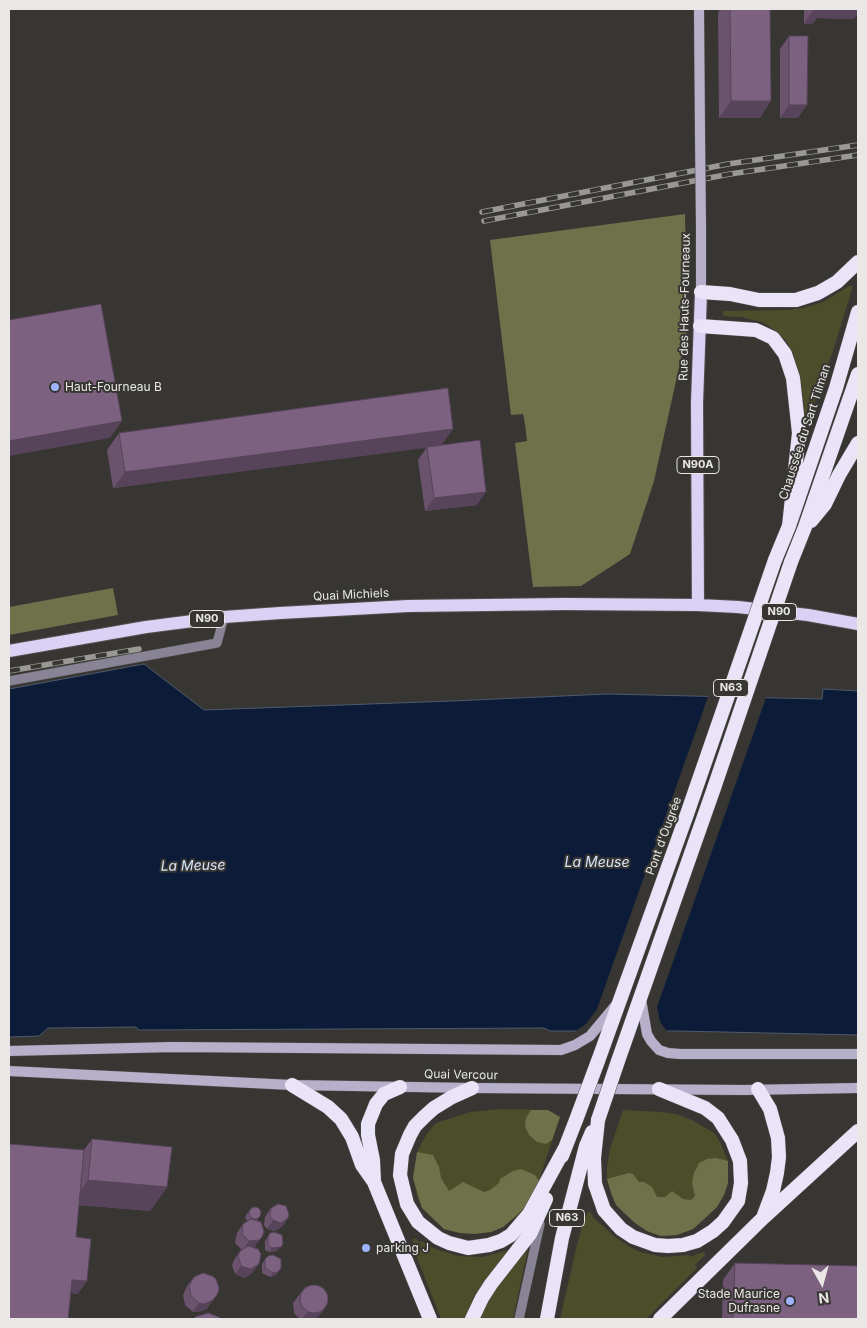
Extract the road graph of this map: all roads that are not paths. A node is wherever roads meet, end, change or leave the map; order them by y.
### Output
1 (699, 9) edge
2 (858, 262) edge
3 (701, 292) junction
4 (858, 312) edge
5 (700, 326) junction
6 (858, 374) edge
7 (858, 443) edge
8 (789, 526) junction
9 (806, 527) junction
10 (776, 560) joint
11 (698, 605) junction
12 (224, 618) junction
13 (858, 624) edge
14 (9, 651) edge
15 (9, 681) edge
16 (622, 995) junction
17 (641, 995) junction
18 (9, 1051) edge
19 (858, 1054) edge
20 (9, 1071) edge
21 (63, 1075) junction
22 (9, 1076) edge
23 (292, 1085) junction
24 (400, 1086) junction
25 (472, 1088) junction
26 (858, 1088) edge
27 (659, 1089) junction
28 (758, 1090) junction
29 (598, 1120) junction
30 (858, 1131) edge
31 (565, 1148) junction
32 (374, 1182) junction
33 (545, 1202) junction
34 (763, 1218) junction
35 (430, 1319) edge
36 (472, 1319) edge
37 (519, 1319) edge
38 (547, 1319) edge
39 (660, 1319) edge

1 - 3 main road, Rue des Hauts-Fourneaux, bridge
2 - 3 highway
3 - 5 main road, Rue des Hauts-Fourneaux / N90A
4 - 8 highway, Chaussée du Sart Tilman / N63
5 - 8 highway
5 - 11 main road, Rue des Hauts-Fourneaux / N90A
6 - 9 highway, N63
7 - 9 highway
8 - 10 highway, Chaussée du Sart Tilman / N63
9 - 17 highway, N63, bridge
10 - 16 highway, Pont d'Ougrée / N63, bridge
11 - 12 main road, Quai Michiels / N90
11 - 13 main road, N90
12 - 14 main road, Quai Michiels / N90
12 - 15 lane
16 - 18 main road
16 - 31 highway, Pont d'Ougrée / N63, bridge
17 - 19 main road
17 - 29 highway, N63, bridge
20 - 21 main road, Quai Vercour
21 - 22 main road, Quai Vercour
21 - 23 main road, Quai Vercour
23 - 24 main road, Quai Vercour
23 - 32 highway
24 - 25 main road, Quai Vercour
24 - 32 highway
25 - 27 main road, Quai Vercour
25 - 31 highway
26 - 28 main road, Quai Vercour
27 - 28 main road, Quai Vercour
27 - 29 highway
28 - 34 highway
29 - 38 highway, N63
30 - 34 highway
31 - 33 highway, N63
32 - 35 highway
33 - 36 highway, N63
33 - 37 lane
34 - 39 highway

